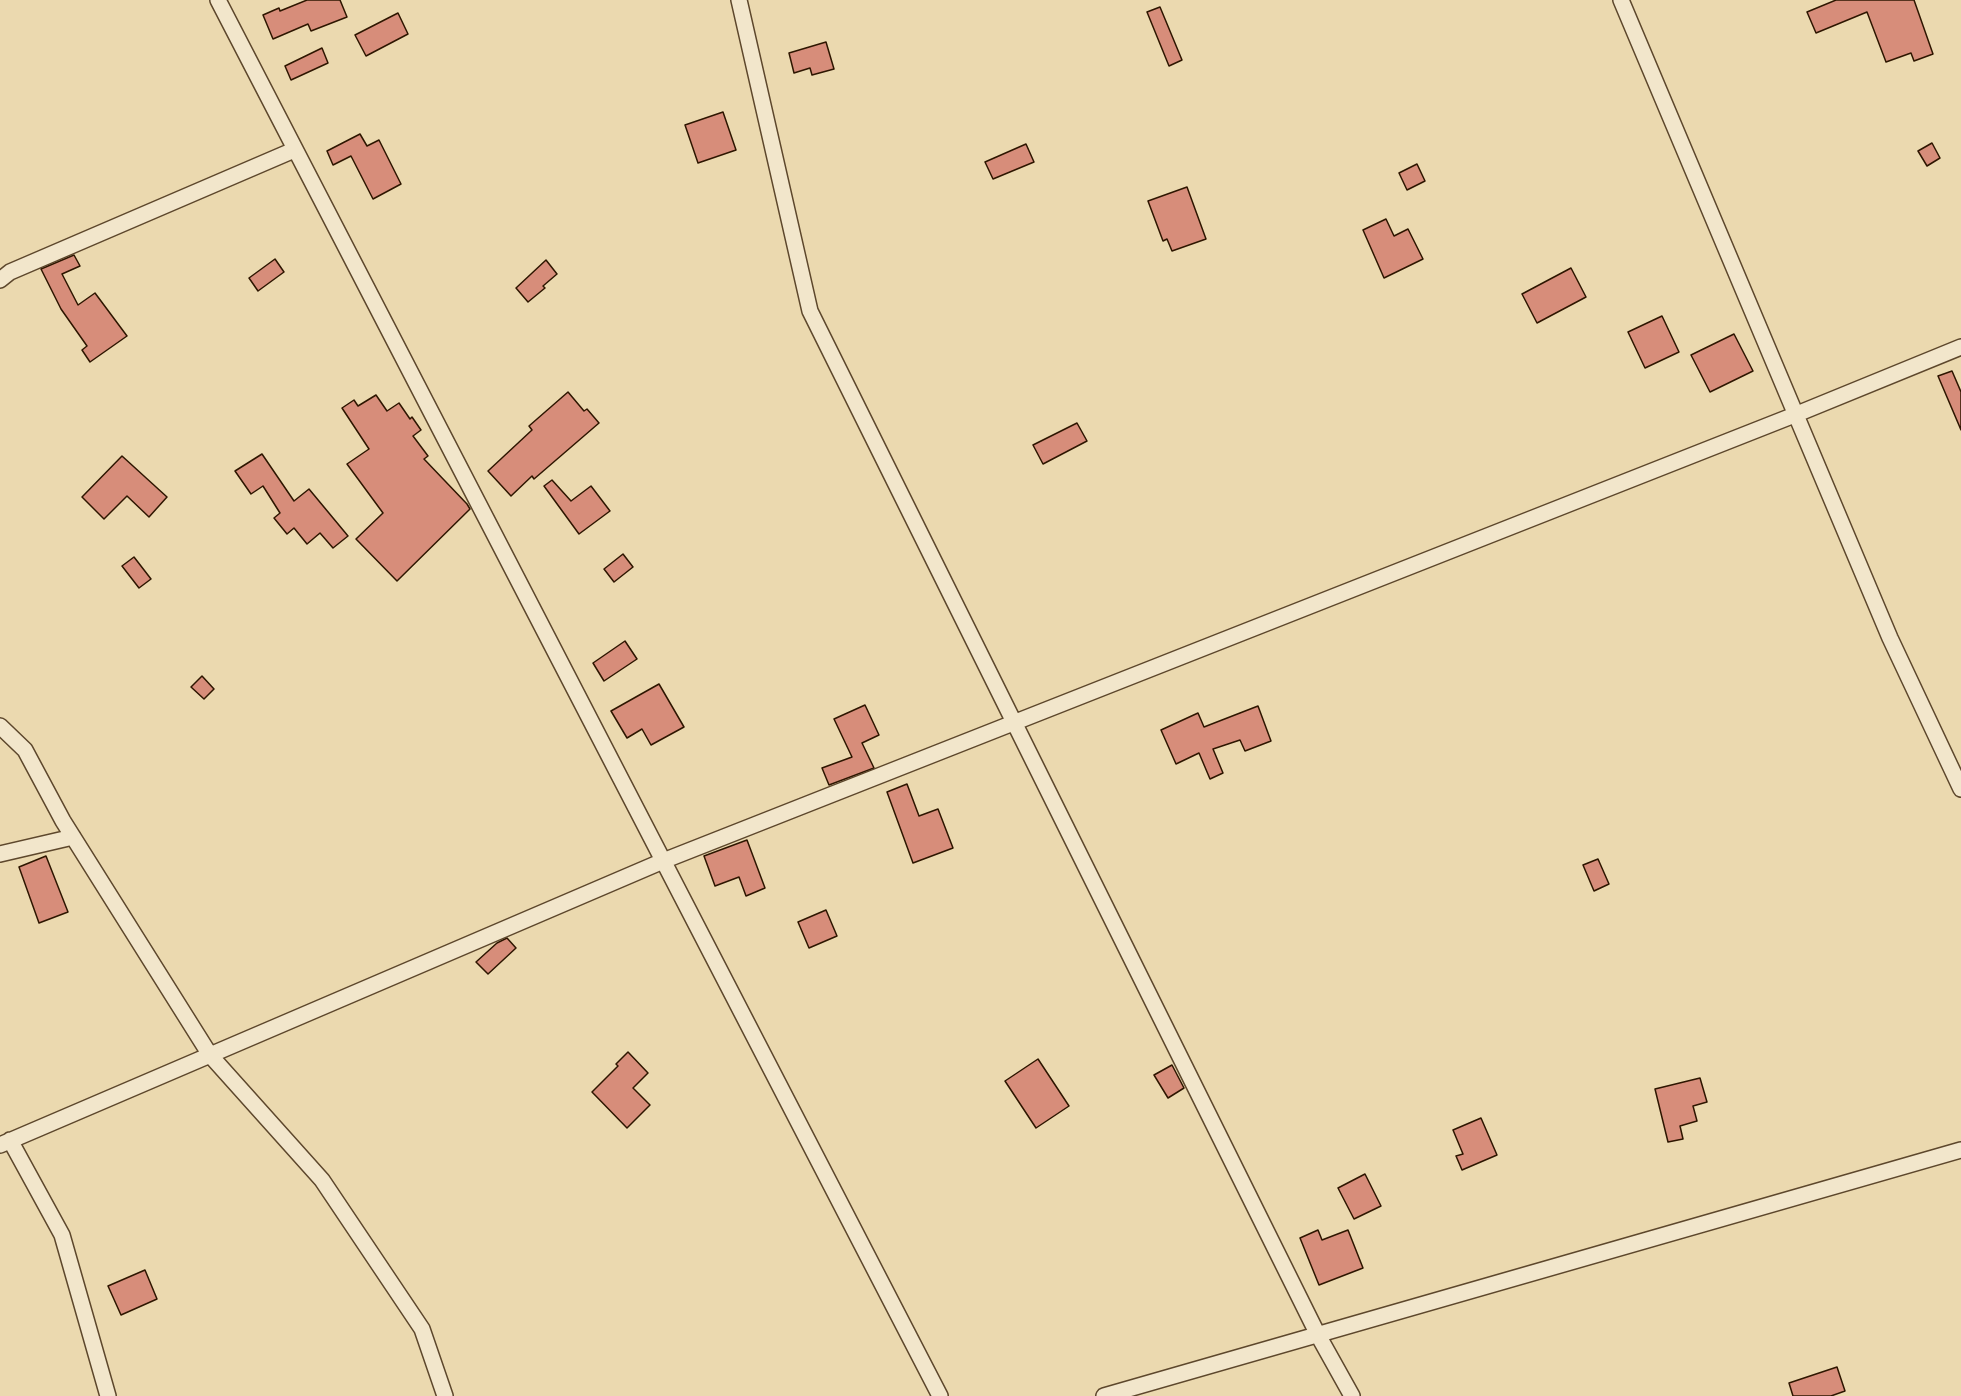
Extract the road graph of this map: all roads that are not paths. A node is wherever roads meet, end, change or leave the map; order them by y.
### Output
1 (218, 0) edge
2 (739, 0) edge
3 (1621, 0) edge
4 (294, 150) junction
5 (0, 280) edge
6 (1961, 347) edge
7 (1797, 414) junction
8 (1014, 723) junction
9 (0, 726) edge
10 (1961, 789) edge
11 (73, 837) junction
12 (0, 854) edge
13 (663, 861) junction
14 (210, 1055) junction
15 (5, 1142) edge
16 (1961, 1150) edge
17 (1318, 1335) junction
18 (108, 1396) edge
19 (445, 1396) edge
20 (940, 1396) edge
21 (1104, 1396) edge
22 (1352, 1396) edge

1 - 4 street
2 - 8 street
3 - 7 street
4 - 5 street
4 - 13 street
6 - 7 street
7 - 8 street
7 - 10 street
8 - 13 street
8 - 17 street
9 - 11 street
11 - 12 street
11 - 14 street
13 - 14 street
13 - 20 street
14 - 15 street
14 - 19 street
15 - 18 street
16 - 17 street
17 - 21 street
17 - 22 street

